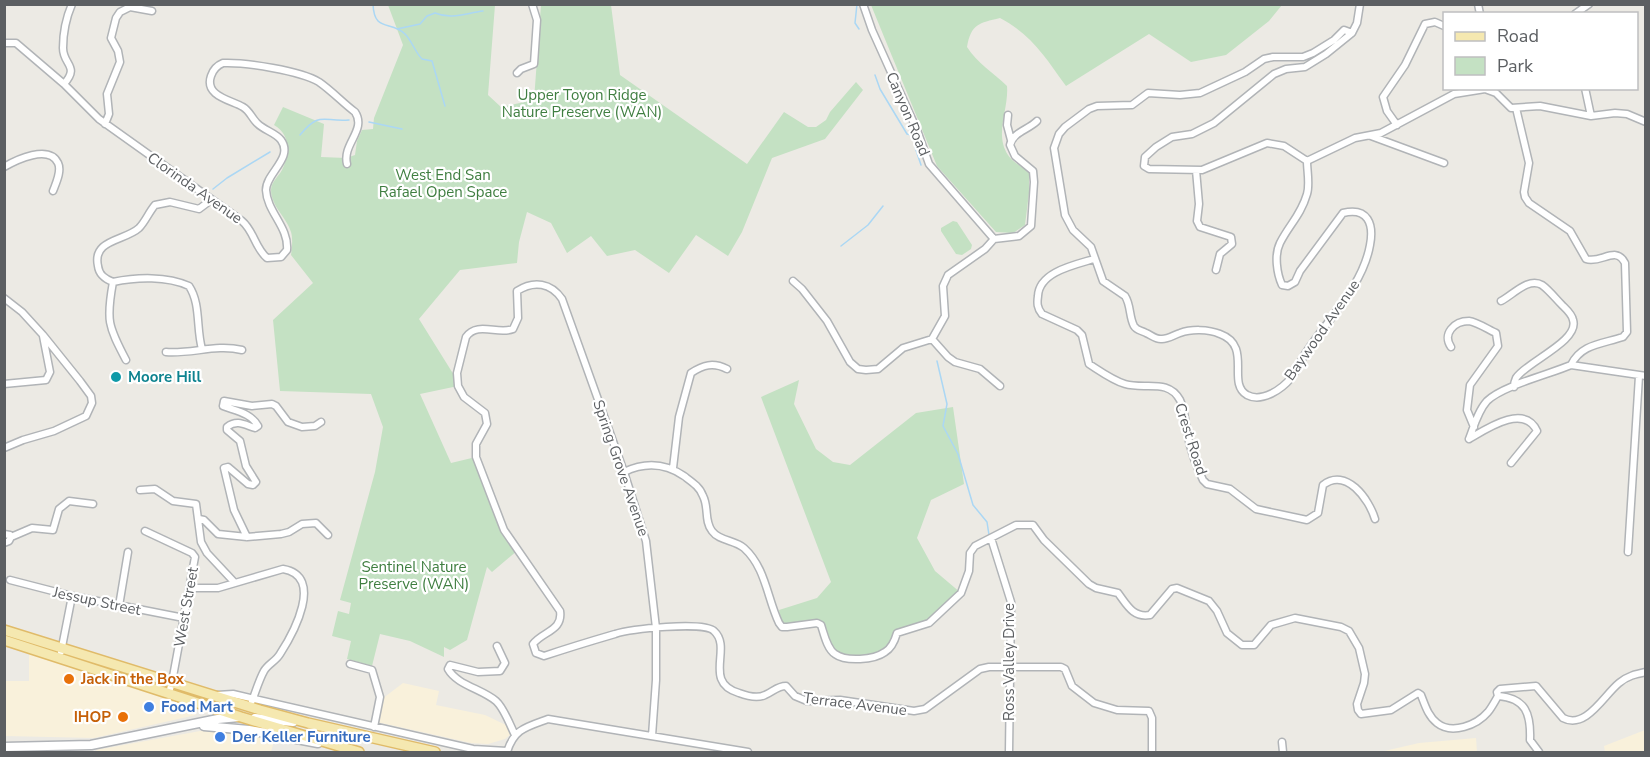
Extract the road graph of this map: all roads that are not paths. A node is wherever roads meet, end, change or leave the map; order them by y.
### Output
1 (72, 4) edge
2 (532, 4) edge
3 (863, 4) edge
4 (1360, 4) edge
5 (152, 11) dead end
6 (1443, 25) edge
7 (1352, 33) junction
8 (4, 44) edge
9 (517, 73) dead end
10 (64, 84) junction
11 (1479, 90) edge
12 (1488, 90) edge
13 (1585, 90) edge
14 (1516, 108) junction
15 (1008, 115) dead end
16 (1591, 117) junction
17 (1037, 121) dead end
18 (1646, 122) edge
19 (105, 124) junction
20 (1397, 125) junction
21 (1370, 136) junction
22 (1011, 140) junction
23 (1307, 161) junction
24 (1444, 163) dead end
25 (347, 164) dead end
26 (4, 167) edge
27 (1196, 170) junction
28 (53, 191) dead end
29 (212, 200) junction
30 (994, 239) junction
31 (1094, 259) junction
32 (1216, 270) dead end
33 (793, 281) dead end
34 (113, 282) junction
35 (4, 298) edge
36 (1501, 301) dead end
37 (566, 313) joint
38 (43, 335) junction
39 (932, 339) junction
40 (1451, 347) dead end
41 (202, 348) junction
42 (242, 350) dead end
43 (166, 351) dead end
44 (126, 360) dead end
45 (1571, 365) junction
46 (727, 369) dead end
47 (1642, 376) edge
48 (4, 384) edge
49 (1000, 386) dead end
50 (1514, 387) junction
51 (321, 422) dead end
52 (1474, 427) junction
53 (4, 448) edge
54 (1511, 463) dead end
55 (673, 468) junction
56 (624, 472) junction
57 (140, 490) dead end
58 (93, 504) dead end
59 (198, 519) junction
60 (1375, 519) dead end
61 (145, 531) dead end
62 (328, 535) dead end
63 (8, 536) edge
64 (247, 537) junction
65 (991, 538) junction
66 (4, 543) edge
67 (128, 552) dead end
68 (1628, 552) dead end
69 (10, 580) dead end
70 (234, 583) junction
71 (190, 588) junction
72 (72, 596) junction
73 (119, 606) junction
74 (184, 618) junction
75 (656, 628) junction
76 (4, 630) edge
77 (4, 640) edge
78 (497, 646) dead end
79 (63, 647) junction
80 (60, 658) junction
81 (350, 664) dead end
82 (1010, 667) junction
83 (1646, 672) edge
84 (172, 682) junction
85 (169, 693) junction
86 (1498, 696) junction
87 (195, 702) junction
88 (251, 702) junction
89 (207, 706) junction
90 (242, 717) junction
91 (308, 723) junction
92 (191, 726) junction
93 (374, 728) junction
94 (515, 735) junction
95 (652, 736) junction
96 (1282, 742) dead end
97 (333, 746) junction
98 (4, 747) edge
99 (91, 749) edge
100 (29, 750) edge
101 (507, 752) edge
102 (359, 753) edge
103 (435, 753) edge
104 (748, 753) edge
105 (1009, 753) edge
106 (1152, 753) edge
107 (1283, 753) edge
108 (1539, 753) edge

1 - 10 street
2 - 9 street
3 - 30 street, Canyon Road
4 - 7 street
5 - 19 street
6 - 20 street
7 - 27 street
7 - 31 street, Baywood Avenue
8 - 10 street, Clorinda Avenue
10 - 19 street, Clorinda Avenue
11 - 20 street
12 - 14 street
13 - 16 street
14 - 16 street
14 - 45 street
15 - 22 street
16 - 18 street
17 - 22 street
19 - 29 street, Clorinda Avenue
20 - 21 street
21 - 23 street
21 - 24 street
22 - 30 street
23 - 27 street
23 - 31 street, Baywood Avenue
25 - 29 street, Clorinda Avenue
26 - 28 street
27 - 32 street
29 - 34 street
30 - 39 street
31 - 60 street, Crest Road
33 - 39 street
34 - 41 street
34 - 44 street
35 - 38 street
36 - 50 street
37 - 56 street, Spring Grove Avenue
37 - 75 street, Terrace Avenue
38 - 48 street
38 - 53 street
39 - 49 street
40 - 52 street
41 - 42 street
41 - 43 street
45 - 47 street
45 - 50 street
46 - 55 street
47 - 68 street
50 - 52 street
51 - 64 street
52 - 54 street
55 - 56 street
55 - 65 street
56 - 75 street, Spring Grove Avenue
57 - 59 street
58 - 63 street
59 - 64 street
59 - 70 street
61 - 71 street, West Street
62 - 64 street
63 - 66 street
65 - 82 street, Ross Valley Drive
65 - 86 street
67 - 73 street
69 - 72 street, Jessup Street
70 - 71 street
70 - 88 street
71 - 74 street, West Street
72 - 73 street, Jessup Street
72 - 79 street
73 - 74 street, Jessup Street
74 - 84 street, West Street
75 - 82 street, Terrace Avenue
75 - 95 street, Spring Grove Avenue
76 - 79 main road
77 - 80 main road
78 - 94 street
79 - 80 street
79 - 84 main road
80 - 85 main road
81 - 93 street
82 - 105 street, Ross Valley Drive
82 - 106 street, Terrace Avenue
83 - 86 street
84 - 85 street, West Street
84 - 88 main road
85 - 87 main road
86 - 108 street
87 - 89 main road
87 - 92 main road
88 - 89 main road
88 - 91 main road
88 - 93 street
89 - 90 main road
90 - 91 main road
90 - 92 main road
90 - 97 main road
91 - 103 main road
92 - 97 main road
92 - 99 main road
93 - 101 street
94 - 95 street
94 - 101 street
95 - 104 street
96 - 107 street
97 - 102 main road
98 - 100 main road
99 - 100 main road

